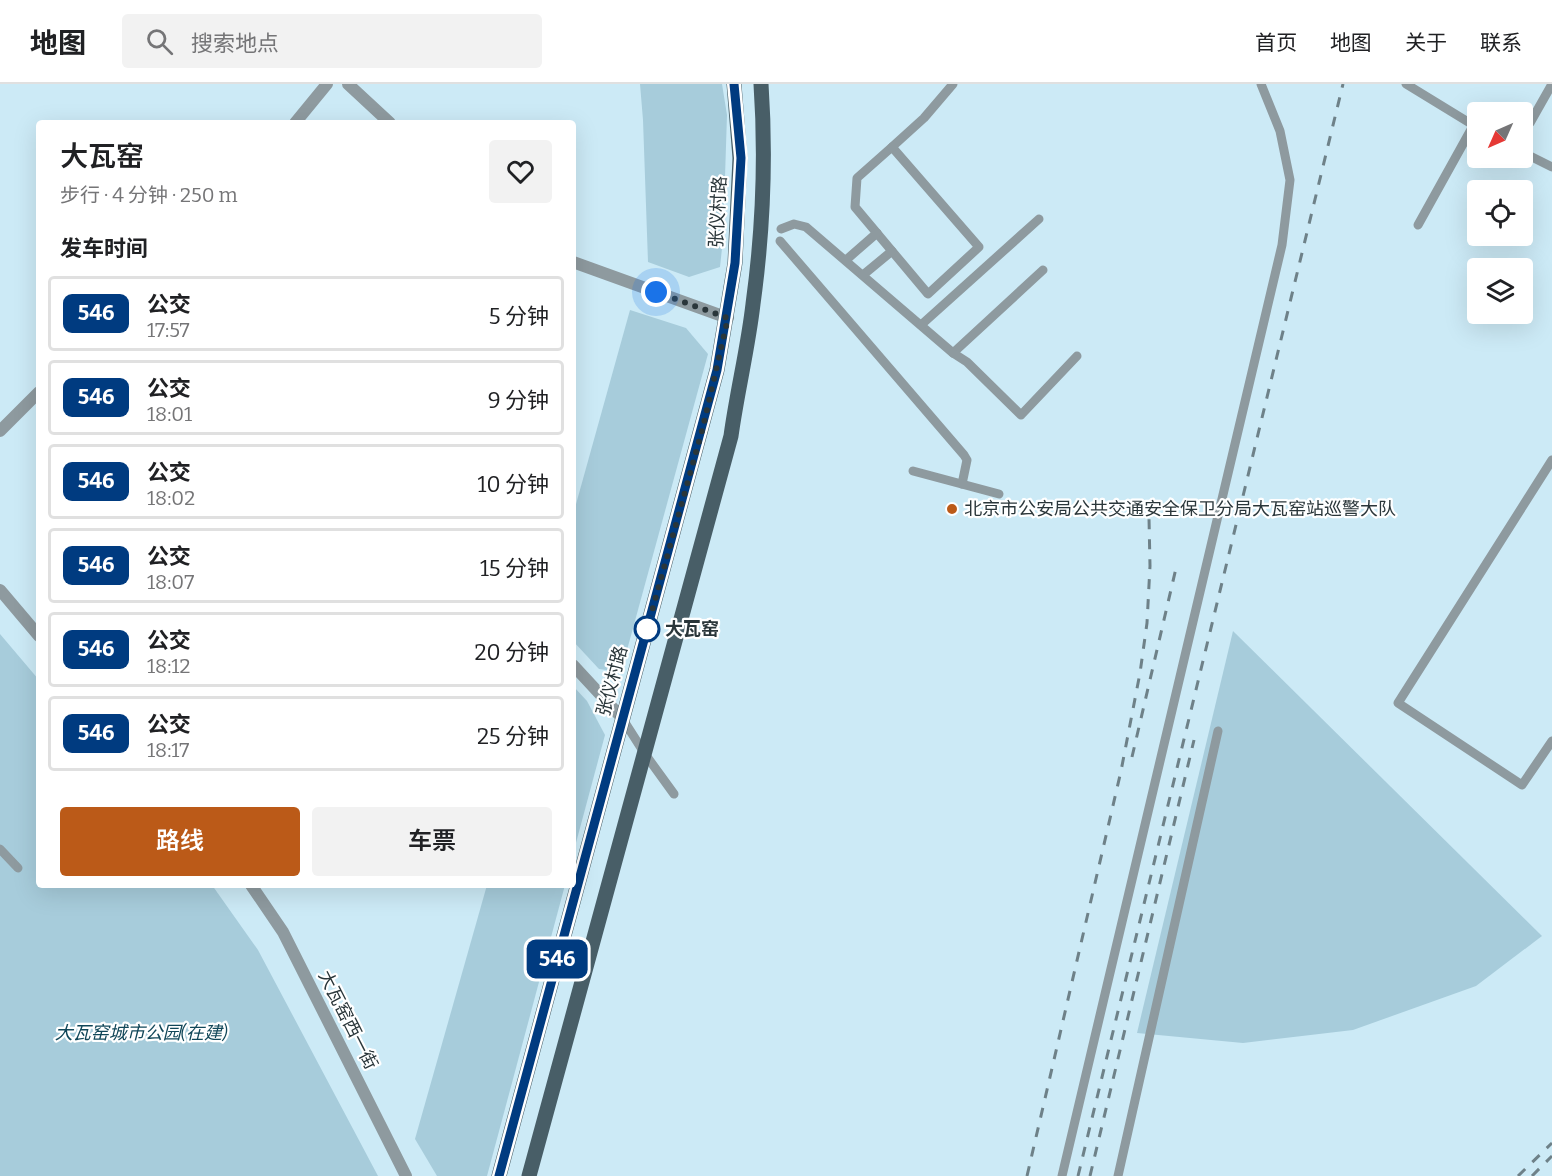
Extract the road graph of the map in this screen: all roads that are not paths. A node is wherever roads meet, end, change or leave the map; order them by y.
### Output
1 (327, 84) edge
2 (348, 84) edge
3 (734, 84) edge
4 (761, 84) edge
5 (954, 84) edge
6 (1261, 84) edge
7 (1406, 84) edge
8 (1552, 84) edge
9 (1533, 118) edge
10 (298, 120) edge
11 (387, 120) edge
12 (1467, 122) edge
13 (1467, 141) edge
14 (892, 147) junction
15 (1533, 158) edge
16 (1552, 167) edge
17 (1039, 219) dead end
18 (1418, 225) dead end
19 (781, 229) dead end
20 (877, 233) junction
21 (780, 241) dead end
22 (892, 250) junction
23 (846, 260) junction
24 (576, 263) edge
25 (1043, 270) dead end
26 (863, 275) junction
27 (728, 318) junction
28 (921, 325) junction
29 (953, 353) junction
30 (1077, 356) dead end
31 (36, 395) edge
32 (0, 431) edge
33 (1552, 460) edge
34 (913, 471) dead end
35 (962, 484) junction
36 (999, 494) dead end
37 (0, 590) edge
38 (36, 632) edge
39 (576, 668) edge
40 (622, 718) junction
41 (1218, 731) dead end
42 (1552, 741) edge
43 (645, 754) junction
44 (674, 794) dead end
45 (0, 849) edge
46 (18, 868) dead end
47 (252, 888) edge
48 (406, 1176) edge
49 (499, 1176) edge
50 (529, 1176) edge
51 (1062, 1176) edge
52 (1118, 1176) edge

1 - 10 street
2 - 11 street
3 - 27 main road, 张仪村路
4 - 43 main road
5 - 14 street
6 - 51 street
7 - 12 street
8 - 9 street
13 - 18 street
14 - 20 street
14 - 22 street
15 - 16 street
17 - 28 street
19 - 23 street
20 - 22 street
20 - 23 street
21 - 35 street
22 - 26 street
23 - 26 street
24 - 27 street
25 - 29 street
26 - 28 street
27 - 40 main road, 张仪村路
28 - 29 street
29 - 30 street
31 - 32 street
33 - 42 street
34 - 35 street
35 - 36 street
37 - 38 street
39 - 40 street
40 - 43 street
40 - 49 main road, 张仪村路
41 - 52 street
43 - 44 street
43 - 50 main road
45 - 46 street
47 - 48 street, 大瓦窑西一街

